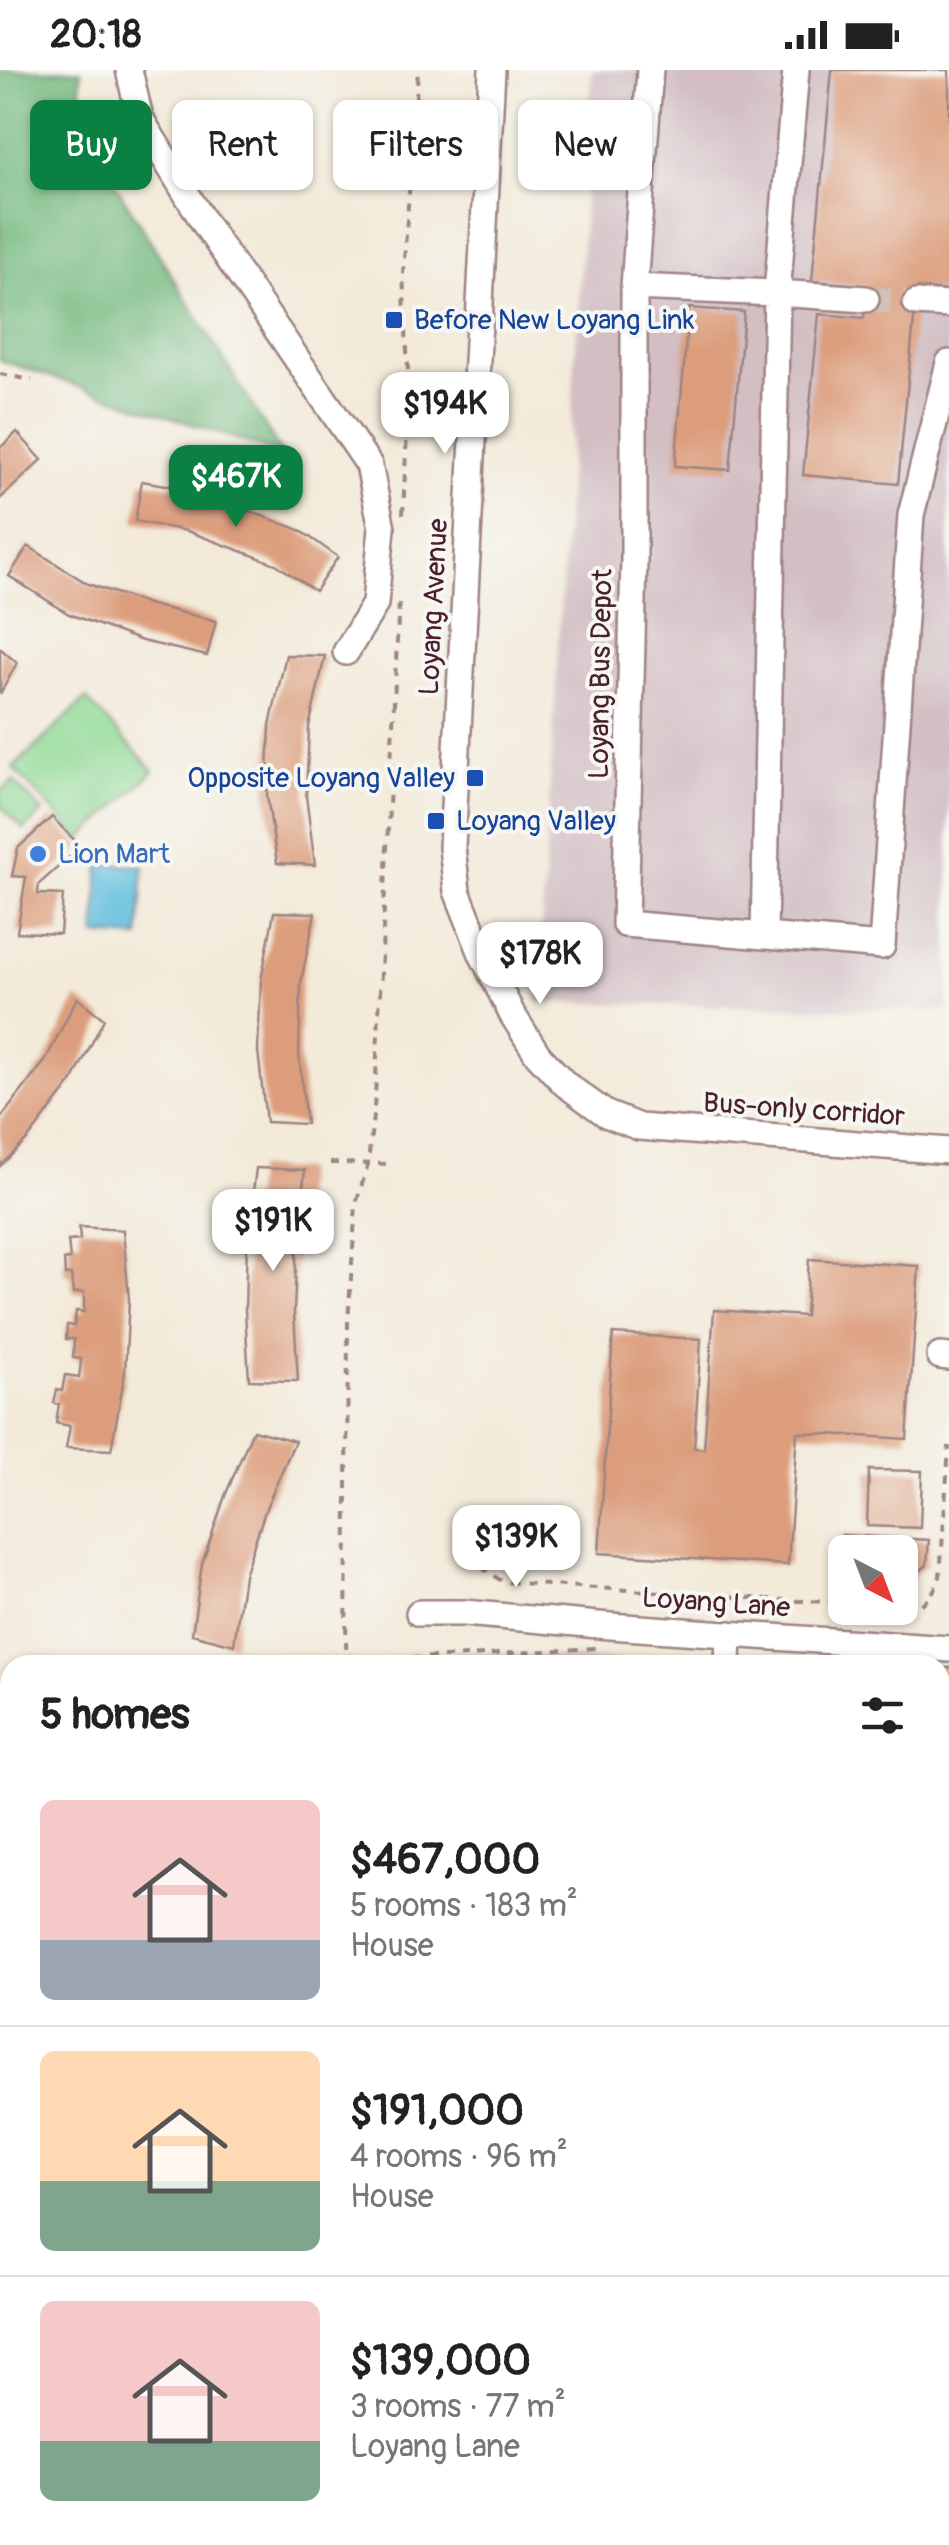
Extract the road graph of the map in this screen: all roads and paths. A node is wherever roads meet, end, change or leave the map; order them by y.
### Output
1 (129, 70) edge
2 (418, 70) edge
3 (492, 70) edge
4 (650, 70) edge
5 (796, 70) edge
6 (634, 287) junction
7 (777, 292) junction
8 (866, 300) tunnel mouth
9 (916, 303) tunnel mouth
10 (949, 306) edge
11 (949, 363) edge
12 (0, 374) edge
13 (32, 380) dead end
14 (403, 523) dead end
15 (400, 600) dead end
16 (346, 652) dead end
17 (452, 847) joint
18 (764, 935) junction
19 (942, 1154) edge
20 (330, 1163) dead end
21 (368, 1164) junction
22 (394, 1164) dead end
23 (949, 1446) edge
24 (468, 1566) dead end
25 (828, 1602) edge
26 (918, 1606) edge
27 (419, 1613) dead end
28 (730, 1634) junction
29 (608, 1648) dead end
30 (949, 1648) edge
31 (347, 1655) edge
32 (490, 1655) edge
33 (729, 1655) edge

1 - 16 street
2 - 14 path
3 - 17 street, Loyang Avenue
4 - 6 street, Loyang Bus Depot
5 - 7 street
6 - 7 street
6 - 18 street, Loyang Bus Depot
7 - 8 street
7 - 18 street
9 - 10 street
11 - 18 street, Loyang Bus Depot
12 - 13 path
15 - 21 path
17 - 19 street, Bus-only corridor
20 - 21 path
21 - 22 path
21 - 31 path
23 - 26 path
24 - 25 path
27 - 28 street, Loyang Lane
28 - 30 street, Loyang Lane
28 - 33 street
29 - 32 path

